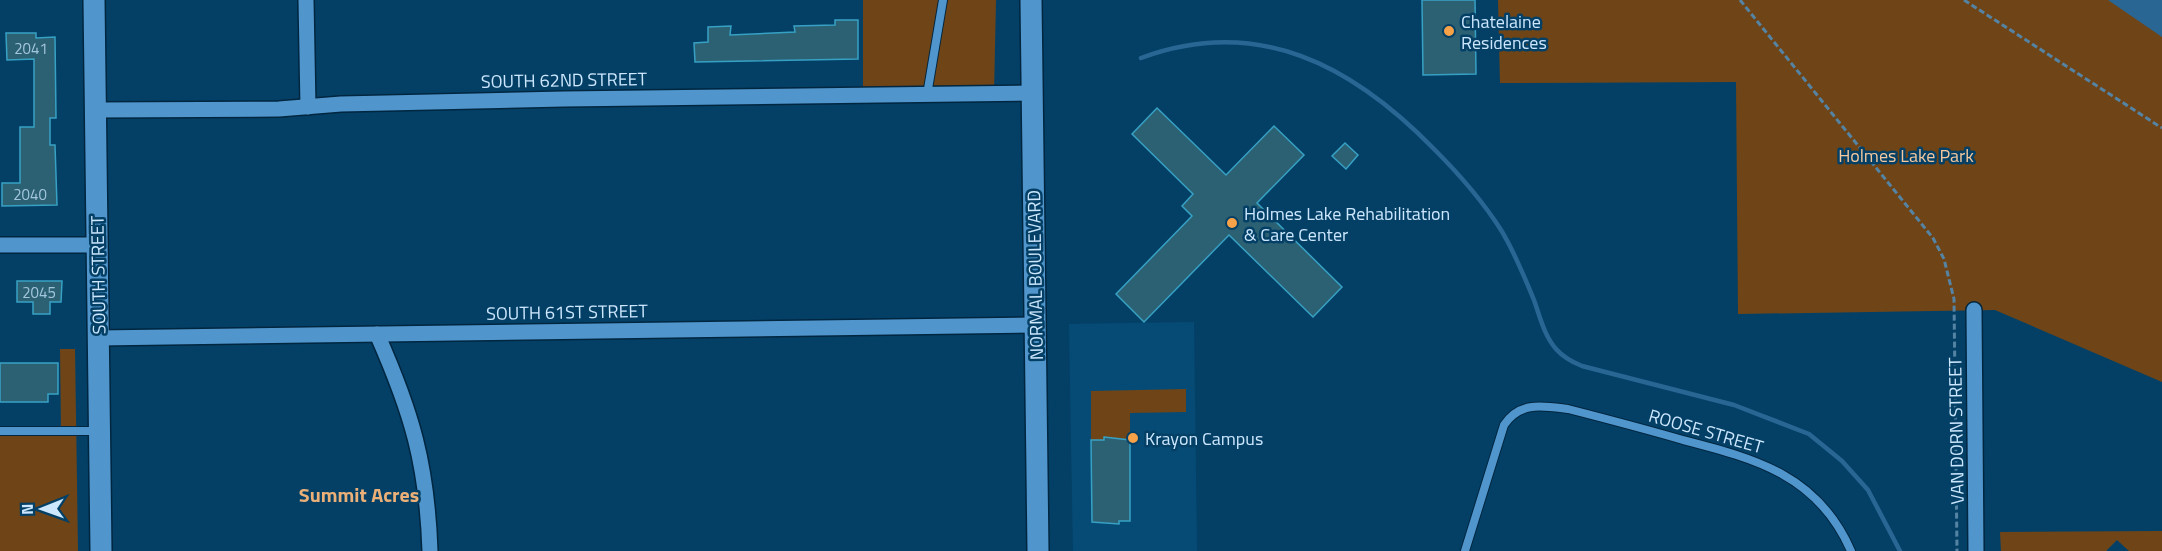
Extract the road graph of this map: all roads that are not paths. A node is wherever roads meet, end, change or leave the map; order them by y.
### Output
1 (94, 0) edge
2 (306, 0) edge
3 (943, 0) edge
4 (1031, 0) edge
5 (1033, 93) junction
6 (927, 95) junction
7 (308, 107) junction
8 (96, 110) junction
9 (0, 245) edge
10 (97, 245) junction
11 (1974, 310) dead end
12 (1036, 325) junction
13 (377, 334) junction
14 (98, 338) junction
15 (99, 430) junction
16 (0, 431) edge
17 (101, 551) edge
18 (430, 551) edge
19 (1038, 551) edge
20 (1464, 551) edge
21 (1851, 551) edge
22 (1976, 551) edge

1 - 8 main road, SOUTH STREET
2 - 7 street
3 - 6 lane
4 - 5 main road, NORMAL BOULEVARD
5 - 6 street, SOUTH 62ND STREET
5 - 12 main road, NORMAL BOULEVARD
6 - 7 street, SOUTH 62ND STREET
7 - 8 street, SOUTH 62ND STREET
8 - 10 main road, SOUTH STREET
9 - 10 street
10 - 14 main road, SOUTH STREET
11 - 22 street, VAN DORN STREET
12 - 13 street, SOUTH 61ST STREET
12 - 19 main road, NORMAL BOULEVARD
13 - 14 street, SOUTH 61ST STREET
13 - 18 street
14 - 15 main road, SOUTH STREET
15 - 16 lane
15 - 17 main road, SOUTH STREET
20 - 21 lane, ROOSE STREET

